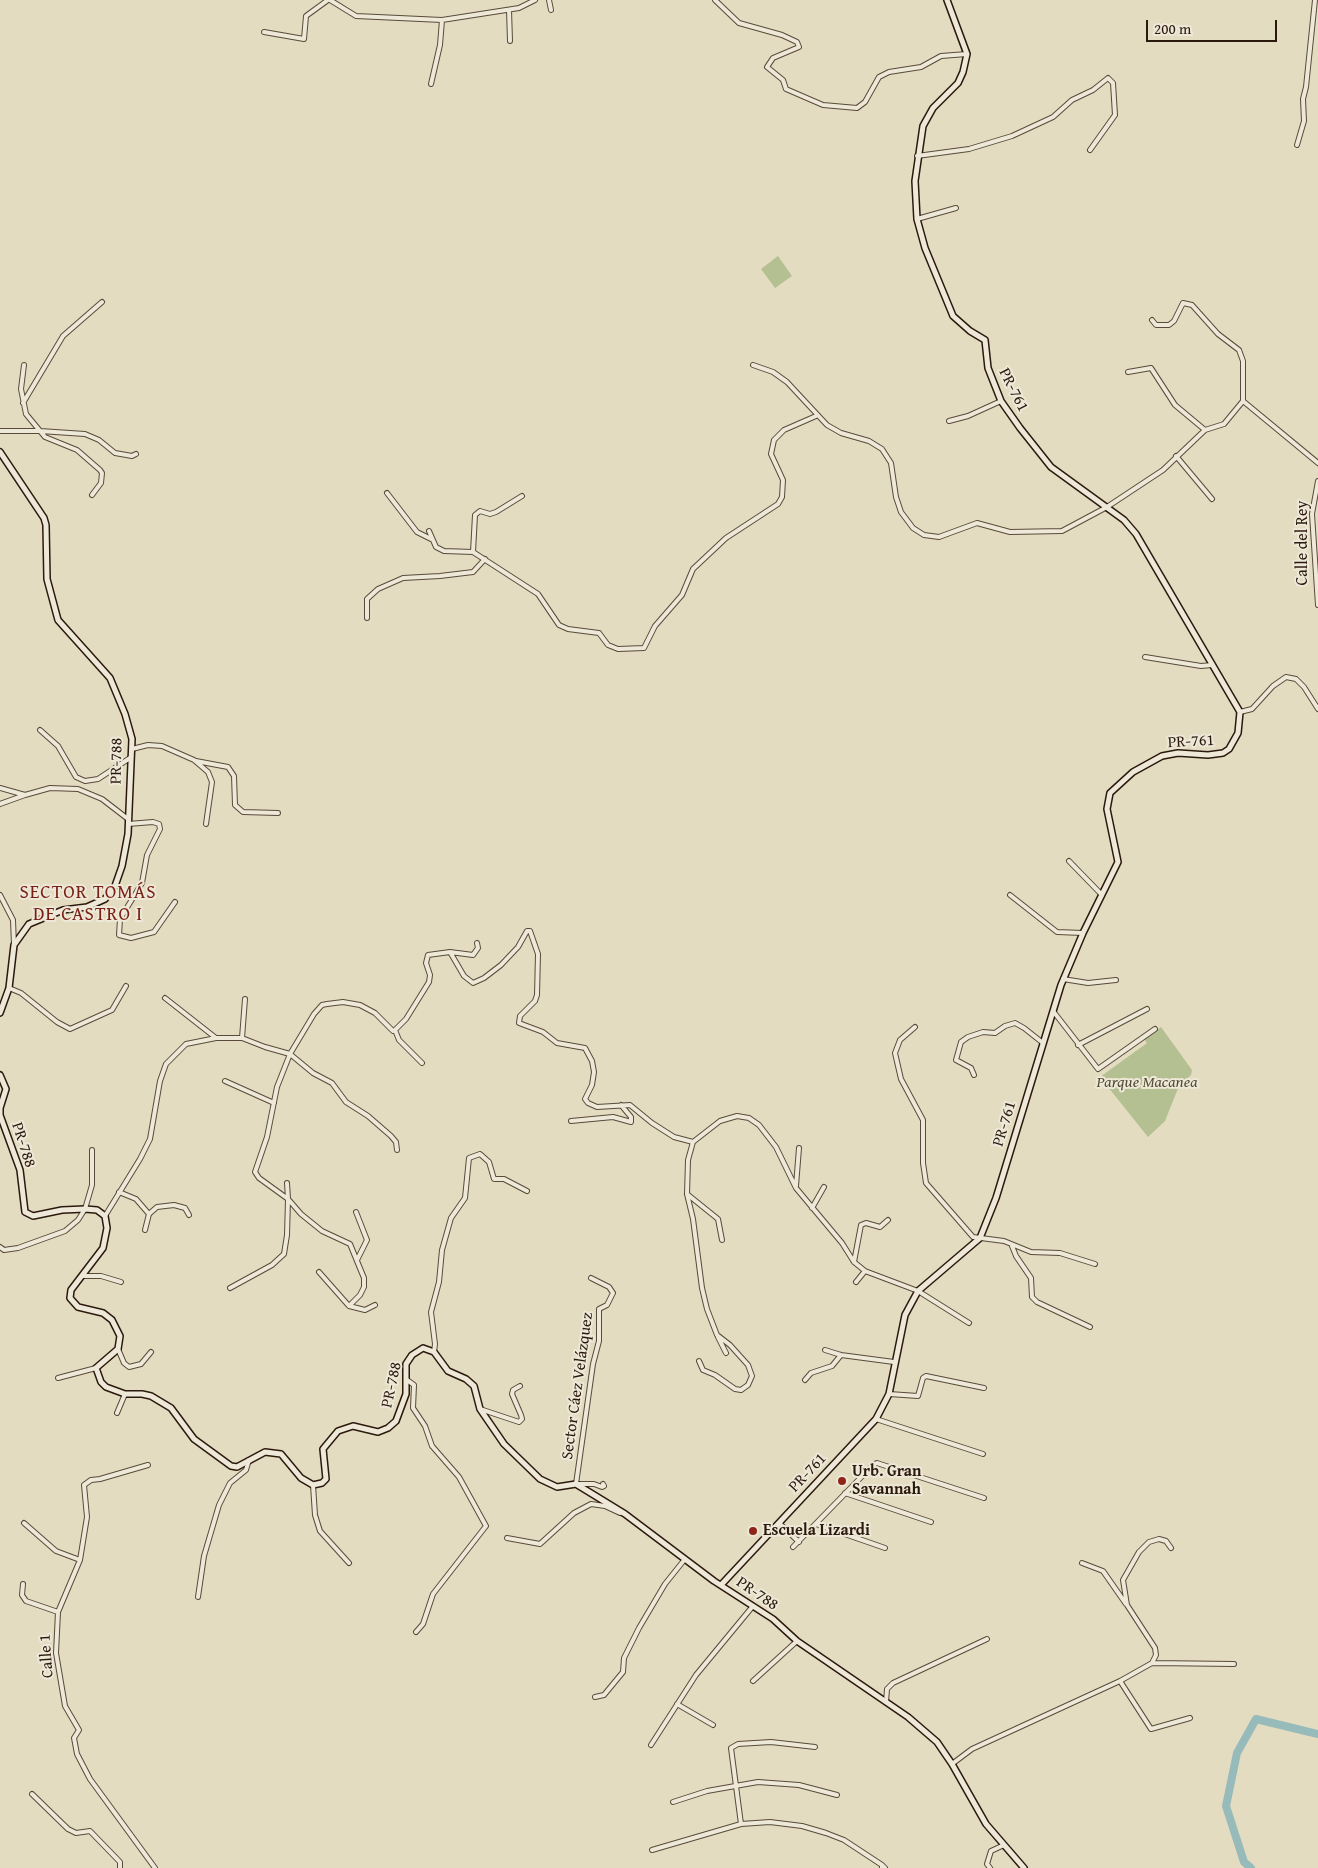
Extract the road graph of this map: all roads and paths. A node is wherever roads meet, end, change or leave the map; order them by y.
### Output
1 (329, 0) edge
2 (535, 0) edge
3 (549, 0) edge
4 (715, 0) edge
5 (947, 0) edge
6 (1315, 0) edge
7 (509, 10) junction
8 (551, 10) dead end
9 (442, 20) junction
10 (264, 32) dead end
11 (510, 41) dead end
12 (967, 54) junction
13 (430, 84) dead end
14 (1297, 145) dead end
15 (1090, 150) dead end
16 (918, 156) junction
17 (956, 208) dead end
18 (917, 219) junction
19 (102, 302) dead end
20 (1152, 320) dead end
21 (24, 365) dead end
22 (753, 365) dead end
23 (1128, 372) dead end
24 (1001, 401) junction
25 (1242, 401) junction
26 (23, 404) junction
27 (816, 416) junction
28 (949, 421) dead end
29 (1204, 430) junction
30 (0, 431) edge
31 (40, 431) junction
32 (1, 454) edge
33 (136, 454) dead end
34 (1176, 456) junction
35 (1318, 463) edge
36 (1318, 481) edge
37 (387, 493) dead end
38 (92, 495) dead end
39 (522, 496) dead end
40 (1212, 499) dead end
41 (1107, 507) junction
42 (429, 531) dead end
43 (431, 539) junction
44 (473, 552) junction
45 (485, 559) junction
46 (1318, 605) edge
47 (367, 618) dead end
48 (1145, 657) dead end
49 (1212, 665) junction
50 (1318, 710) edge
51 (1240, 712) junction
52 (40, 730) dead end
53 (132, 749) junction
54 (130, 758) junction
55 (194, 760) junction
56 (0, 788) edge
57 (25, 795) junction
58 (0, 804) edge
59 (278, 813) dead end
60 (128, 821) junction
61 (206, 824) dead end
62 (1069, 861) dead end
63 (0, 895) edge
64 (1010, 895) dead end
65 (1102, 896) junction
66 (175, 902) dead end
67 (1083, 933) junction
68 (477, 943) dead end
69 (14, 945) junction
70 (450, 952) junction
71 (1063, 979) junction
72 (1116, 980) dead end
73 (126, 986) dead end
74 (9, 988) junction
75 (165, 998) dead end
76 (245, 999) dead end
77 (1147, 1008) dead end
78 (1053, 1010) junction
79 (0, 1013) edge
80 (914, 1026) dead end
81 (1155, 1029) dead end
82 (395, 1030) junction
83 (216, 1038) junction
84 (242, 1038) junction
85 (1042, 1043) junction
86 (1078, 1045) junction
87 (290, 1054) junction
88 (422, 1063) dead end
89 (0, 1075) edge
90 (974, 1075) dead end
91 (225, 1080) dead end
92 (274, 1103) junction
93 (621, 1105) junction
94 (0, 1108) edge
95 (571, 1121) dead end
96 (693, 1142) junction
97 (799, 1148) dead end
98 (92, 1150) dead end
99 (397, 1150) dead end
100 (287, 1183) dead end
101 (824, 1187) dead end
102 (796, 1188) junction
103 (527, 1191) dead end
104 (119, 1192) junction
105 (687, 1194) junction
106 (288, 1199) junction
107 (812, 1208) junction
108 (85, 1209) junction
109 (356, 1212) dead end
110 (149, 1214) junction
111 (189, 1215) dead end
112 (105, 1216) junction
113 (888, 1220) dead end
114 (145, 1230) dead end
115 (980, 1238) junction
116 (722, 1240) dead end
117 (1012, 1245) junction
118 (0, 1247) edge
119 (357, 1260) junction
120 (854, 1262) junction
121 (1095, 1264) dead end
122 (865, 1271) junction
123 (319, 1272) dead end
124 (82, 1276) junction
125 (592, 1278) dead end
126 (122, 1282) dead end
127 (856, 1282) dead end
128 (230, 1288) dead end
129 (918, 1291) junction
130 (375, 1305) dead end
131 (349, 1306) junction
132 (969, 1323) dead end
133 (1090, 1327) dead end
134 (717, 1336) junction
135 (118, 1349) junction
136 (825, 1350) dead end
137 (151, 1352) dead end
138 (434, 1352) junction
139 (726, 1353) dead end
140 (841, 1355) junction
141 (699, 1360) dead end
142 (894, 1362) junction
143 (96, 1368) junction
144 (58, 1378) dead end
145 (407, 1380) junction
146 (806, 1380) dead end
147 (520, 1386) dead end
148 (984, 1388) dead end
149 (125, 1394) junction
150 (889, 1394) junction
151 (480, 1409) junction
152 (117, 1413) dead end
153 (876, 1419) junction
154 (983, 1454) dead end
155 (249, 1460) junction
156 (148, 1465) dead end
157 (576, 1484) junction
158 (603, 1484) dead end
159 (313, 1485) junction
160 (845, 1493) junction
161 (984, 1498) dead end
162 (624, 1514) junction
163 (931, 1522) dead end
164 (24, 1523) dead end
165 (779, 1523) junction
166 (816, 1524) junction
167 (507, 1538) dead end
168 (799, 1542) junction
169 (794, 1548) dead end
170 (885, 1548) dead end
171 (1171, 1548) dead end
172 (685, 1559) junction
173 (80, 1560) junction
174 (349, 1563) dead end
175 (1082, 1563) dead end
176 (23, 1584) dead end
177 (721, 1585) junction
178 (198, 1597) dead end
179 (1127, 1605) junction
180 (753, 1606) junction
181 (58, 1612) junction
182 (416, 1632) dead end
183 (987, 1639) dead end
184 (797, 1641) junction
185 (1152, 1663) junction
186 (1234, 1664) dead end
187 (753, 1681) dead end
188 (1120, 1681) junction
189 (595, 1697) dead end
190 (886, 1702) junction
191 (677, 1704) junction
192 (1190, 1718) dead end
193 (713, 1725) dead end
194 (651, 1745) dead end
195 (815, 1747) dead end
196 (952, 1764) junction
197 (736, 1785) junction
198 (32, 1794) dead end
199 (837, 1795) dead end
200 (673, 1802) dead end
201 (741, 1824) junction
202 (1004, 1845) junction
203 (652, 1850) dead end
204 (883, 1867) edge
205 (120, 1868) edge
206 (155, 1868) edge
207 (990, 1868) edge
208 (1024, 1868) edge

1 - 9 street
1 - 10 street
2 - 7 street
3 - 8 street
4 - 12 street
5 - 12 street
6 - 14 street
7 - 9 street
7 - 11 street
9 - 13 street
12 - 16 street, PR-761 / PR-761
15 - 16 street
16 - 18 street, PR-761 / PR-761
17 - 18 street
18 - 24 street, PR-761 / PR-761
19 - 26 street
20 - 25 street
21 - 26 street
22 - 27 street
23 - 29 street
24 - 28 street
24 - 41 street, PR-761 / PR-761
25 - 29 street
25 - 35 street
26 - 31 street
27 - 41 street
27 - 45 street
29 - 34 street
30 - 31 street
31 - 33 street
31 - 38 street
32 - 53 street, PR-788 / PR-788
34 - 40 street
34 - 41 street
36 - 46 street, Calle del Rey
37 - 43 street
39 - 44 street
41 - 49 street, PR-761 / PR-761
42 - 43 street
43 - 44 street
44 - 45 street
45 - 47 street
48 - 49 street
49 - 51 street, PR-761 / PR-761
50 - 51 street
51 - 65 street, PR-761 / PR-761
52 - 54 street
53 - 54 street, PR-788 / PR-788
53 - 55 street
54 - 60 street, PR-788 / PR-788
55 - 59 street
55 - 61 street
56 - 57 street
57 - 58 street
57 - 60 street
60 - 66 street
60 - 69 street, PR-788 / PR-788
62 - 65 street
63 - 69 street
64 - 67 street
65 - 67 street, PR-761 / PR-761
67 - 71 street, PR-761 / PR-761
68 - 70 street
69 - 74 street, PR-788 / PR-788
70 - 82 street
70 - 93 street
71 - 72 street
71 - 78 street, PR-761 / PR-761
73 - 74 street
74 - 79 street, PR-788 / PR-788
75 - 83 street
76 - 84 street
77 - 86 street
78 - 85 street, PR-761 / PR-761
78 - 86 street
80 - 115 street
81 - 86 street
82 - 87 street
82 - 88 street
83 - 84 street
83 - 104 street
84 - 87 street
85 - 90 street
85 - 115 street, PR-761 / PR-761
87 - 92 street
87 - 99 street
89 - 94 street, PR-788 / PR-788
91 - 92 street
92 - 106 street
93 - 95 street
93 - 96 street
94 - 108 street, PR-788 / PR-788
96 - 102 street
96 - 105 street
97 - 102 street
98 - 108 street
100 - 106 street
101 - 107 street
102 - 107 street
103 - 138 street
104 - 110 street
104 - 112 street
105 - 116 street
105 - 134 street
106 - 119 street
106 - 128 street
107 - 120 street
108 - 112 street, PR-788 / PR-788
108 - 118 street
109 - 119 street
110 - 111 street
110 - 114 street
112 - 124 street
113 - 120 street
115 - 117 street
115 - 129 street, PR-761 / PR-761
117 - 121 street
117 - 133 street
119 - 131 street
120 - 122 street
122 - 127 street
122 - 129 street
123 - 131 street
124 - 126 street
124 - 135 street
125 - 157 street, Sector Cáez Velázquez
129 - 132 street
129 - 142 street, PR-761 / PR-761
130 - 131 street
134 - 139 street
134 - 141 street
135 - 137 street
135 - 143 street
136 - 140 street
138 - 145 street, PR-788 / PR-788
138 - 151 street
140 - 142 street
140 - 146 street
142 - 150 street, PR-761 / PR-761
143 - 144 street
143 - 149 street
145 - 159 street, PR-788 / PR-788
145 - 182 street
147 - 151 street
148 - 150 street
149 - 152 street
149 - 155 street
150 - 153 street, PR-761 / PR-761
151 - 157 street
153 - 154 street
153 - 165 street, PR-761 / PR-761
155 - 159 street
155 - 178 street
156 - 173 street, Calle 1
157 - 158 street
157 - 162 street, PR-788 / PR-788
159 - 174 street
160 - 161 street
160 - 163 street
160 - 166 street
162 - 167 street
162 - 172 street, PR-788 / PR-788
164 - 173 street
165 - 168 street
165 - 177 street, PR-761 / PR-761
166 - 168 street
166 - 170 street
168 - 169 street
171 - 179 street
172 - 177 street, PR-788 / PR-788
172 - 189 street
173 - 181 street, Calle 1
175 - 179 street
176 - 181 street
177 - 180 street, PR-788 / PR-788
179 - 185 street
180 - 184 street, PR-788 / PR-788
180 - 191 street
181 - 206 street, Calle 1
183 - 190 street
184 - 187 street
184 - 190 street, PR-788 / PR-788
185 - 186 street
185 - 188 street
188 - 192 street
188 - 196 street
190 - 196 street, PR-788 / PR-788
191 - 193 street
191 - 194 street
195 - 197 street
196 - 202 street, PR-788 / PR-788
197 - 199 street
197 - 200 street
197 - 201 street
198 - 205 street
201 - 203 street
201 - 204 street
202 - 207 street
202 - 208 street, PR-788 / PR-788

